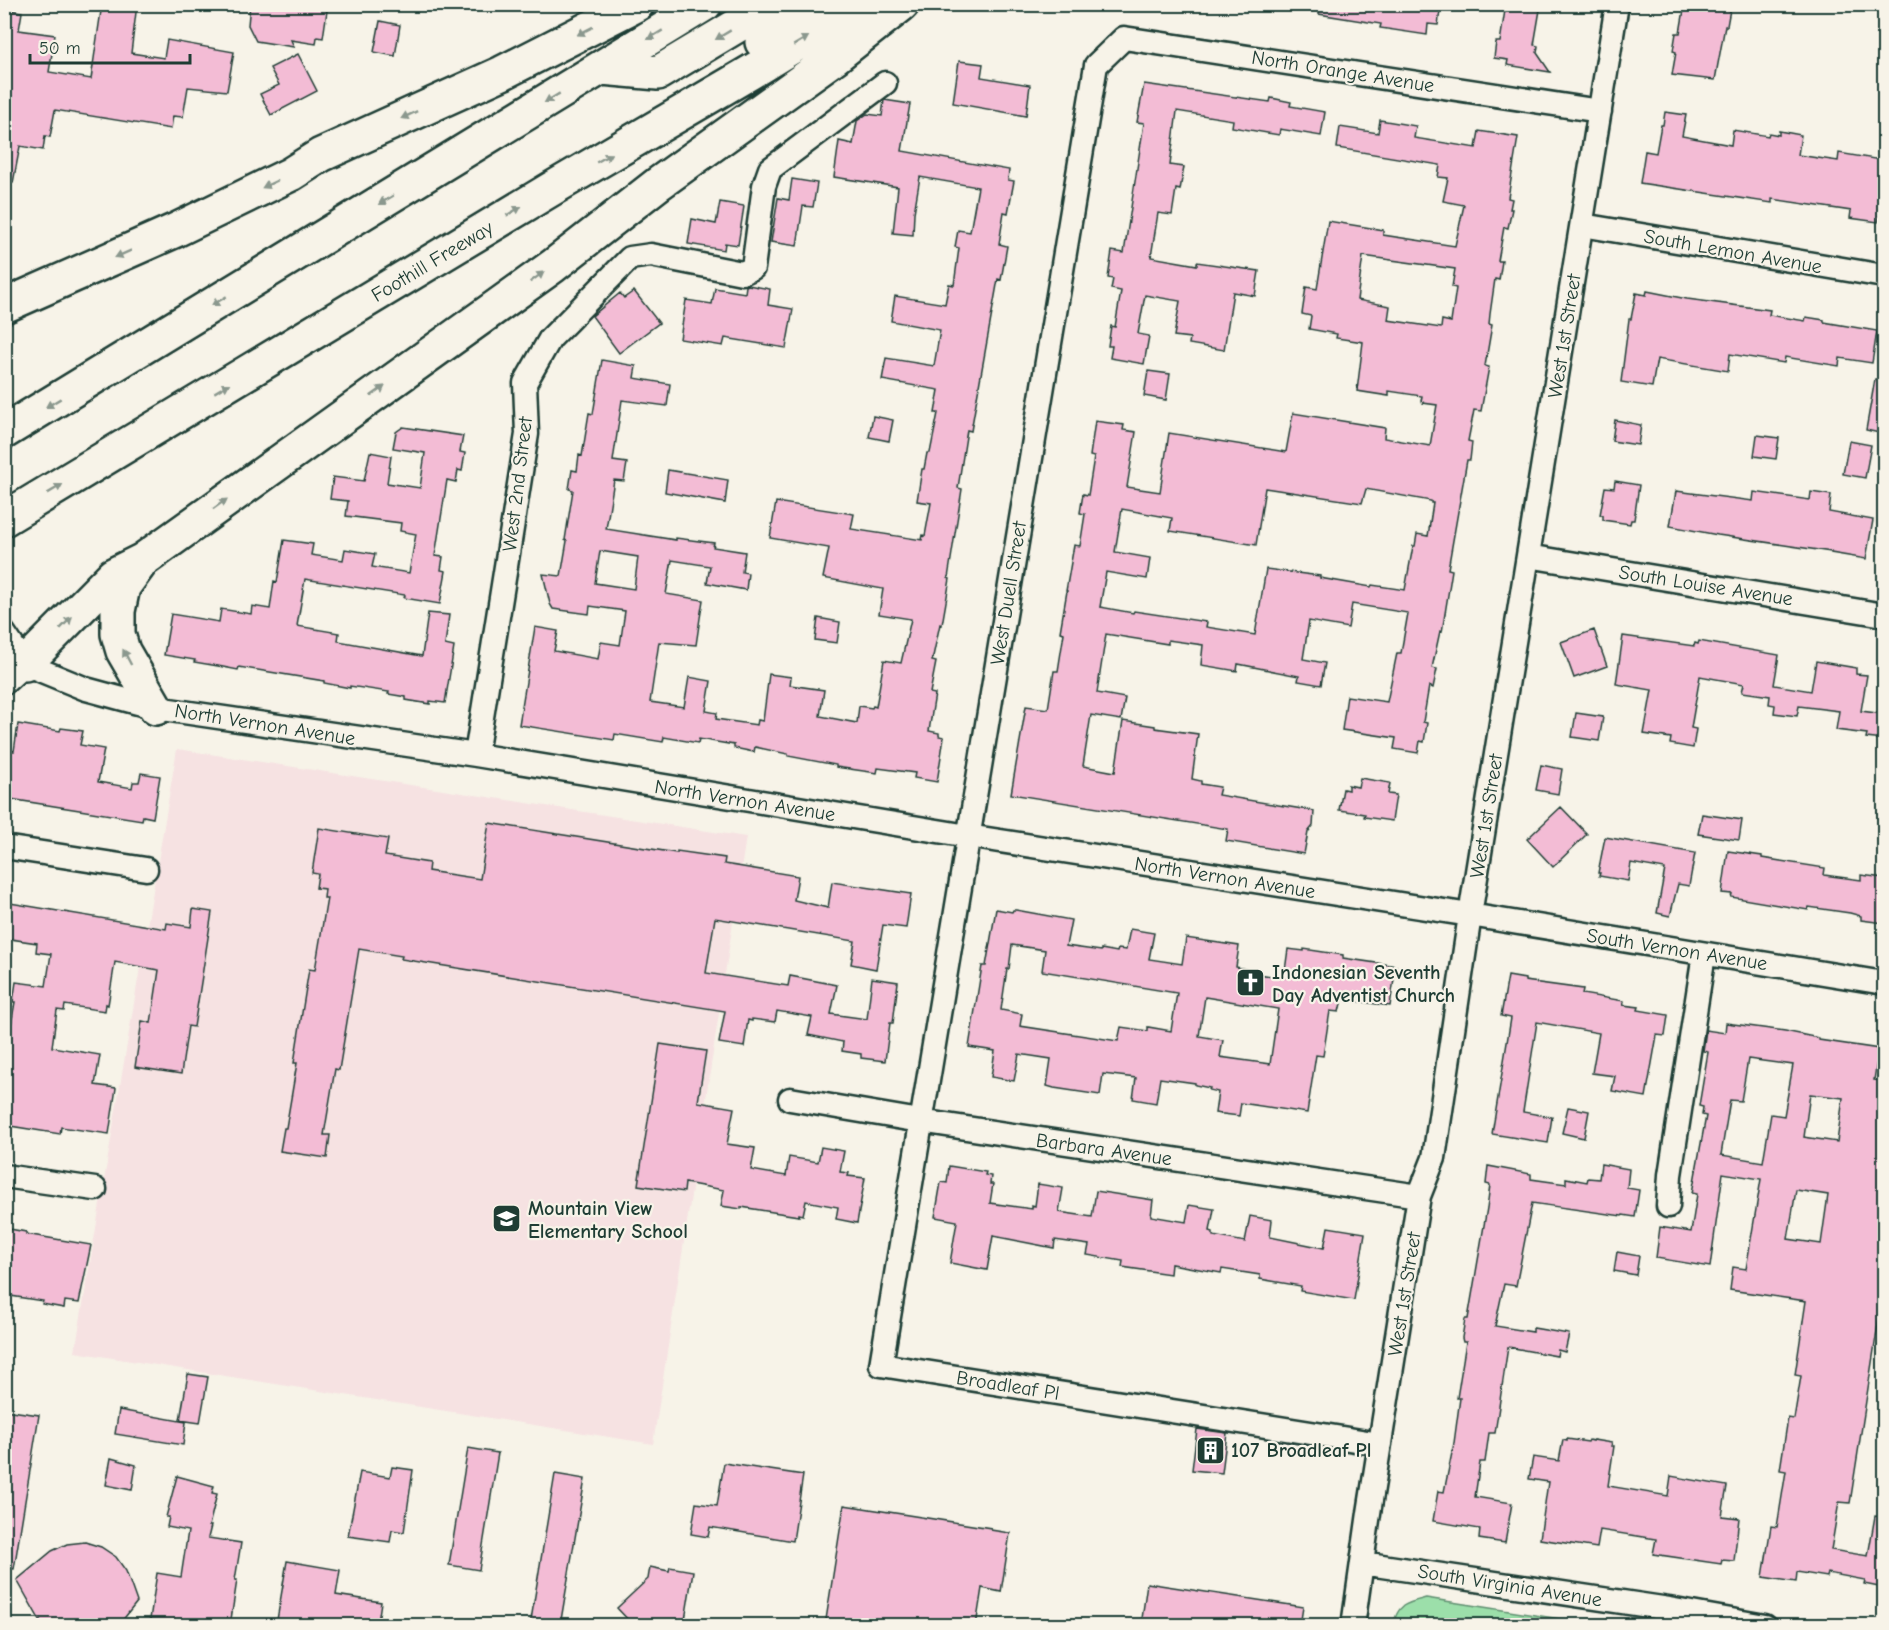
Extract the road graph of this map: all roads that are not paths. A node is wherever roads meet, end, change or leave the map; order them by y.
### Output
1 (637, 4) edge
2 (705, 4) edge
3 (773, 4) edge
4 (807, 4) edge
5 (861, 4) edge
6 (902, 4) edge
7 (1617, 4) edge
8 (1096, 65) joint
9 (602, 68) junction
10 (751, 72) junction
11 (885, 83) dead end
12 (1600, 111) junction
13 (1582, 225) junction
14 (1884, 276) edge
15 (4, 306) edge
16 (4, 432) edge
17 (4, 519) edge
18 (1528, 556) junction
19 (142, 560) junction
20 (1884, 615) edge
21 (4, 633) edge
22 (11, 670) edge
23 (156, 708) junction
24 (476, 755) junction
25 (968, 836) junction
26 (4, 847) edge
27 (146, 869) dead end
28 (1470, 915) junction
29 (1704, 954) junction
30 (1884, 983) edge
31 (790, 1099) dead end
32 (920, 1121) junction
33 (4, 1176) edge
34 (95, 1190) dead end
35 (1419, 1196) junction
36 (1668, 1206) dead end
37 (1380, 1444) junction
38 (1362, 1563) junction
39 (1667, 1617) edge
40 (1353, 1626) edge
41 (1765, 1626) edge

1 -> 15 highway
2 -> 9 highway
3 -> 9 highway
4 - 10 highway
10 -> 5 highway, Foothill Freeway
19 -> 6 highway
7 - 12 street, West 1st Street
8 - 12 street, North Orange Avenue
8 - 25 street, West Duell Street
9 -> 16 highway
17 -> 10 highway, Foothill Freeway
11 - 24 street, West 2nd Street
12 - 13 street, West 1st Street
13 - 14 street, South Lemon Avenue
13 - 18 street, West 1st Street
18 - 20 street, South Louise Avenue
18 - 28 street, West 1st Street
22 -> 19 highway
23 -> 19 highway
21 - 22 street
22 - 23 street, North Vernon Avenue
23 - 24 street, North Vernon Avenue
24 - 25 street, North Vernon Avenue
25 - 28 street, North Vernon Avenue
25 - 32 street, West Duell Street
26 - 27 street
28 - 29 street, South Vernon Avenue
28 - 35 street, West 1st Street
29 - 30 street, South Vernon Avenue
29 - 36 street
31 - 32 street, Barbara Avenue
32 - 35 street, Barbara Avenue
32 - 37 street, Broadleaf Pl
33 - 34 street
35 - 37 street, West 1st Street
37 - 38 street, West 1st Street
38 - 39 street, South Virginia Avenue
38 - 40 street, West 1st Street
39 - 41 street, South Virginia Avenue

